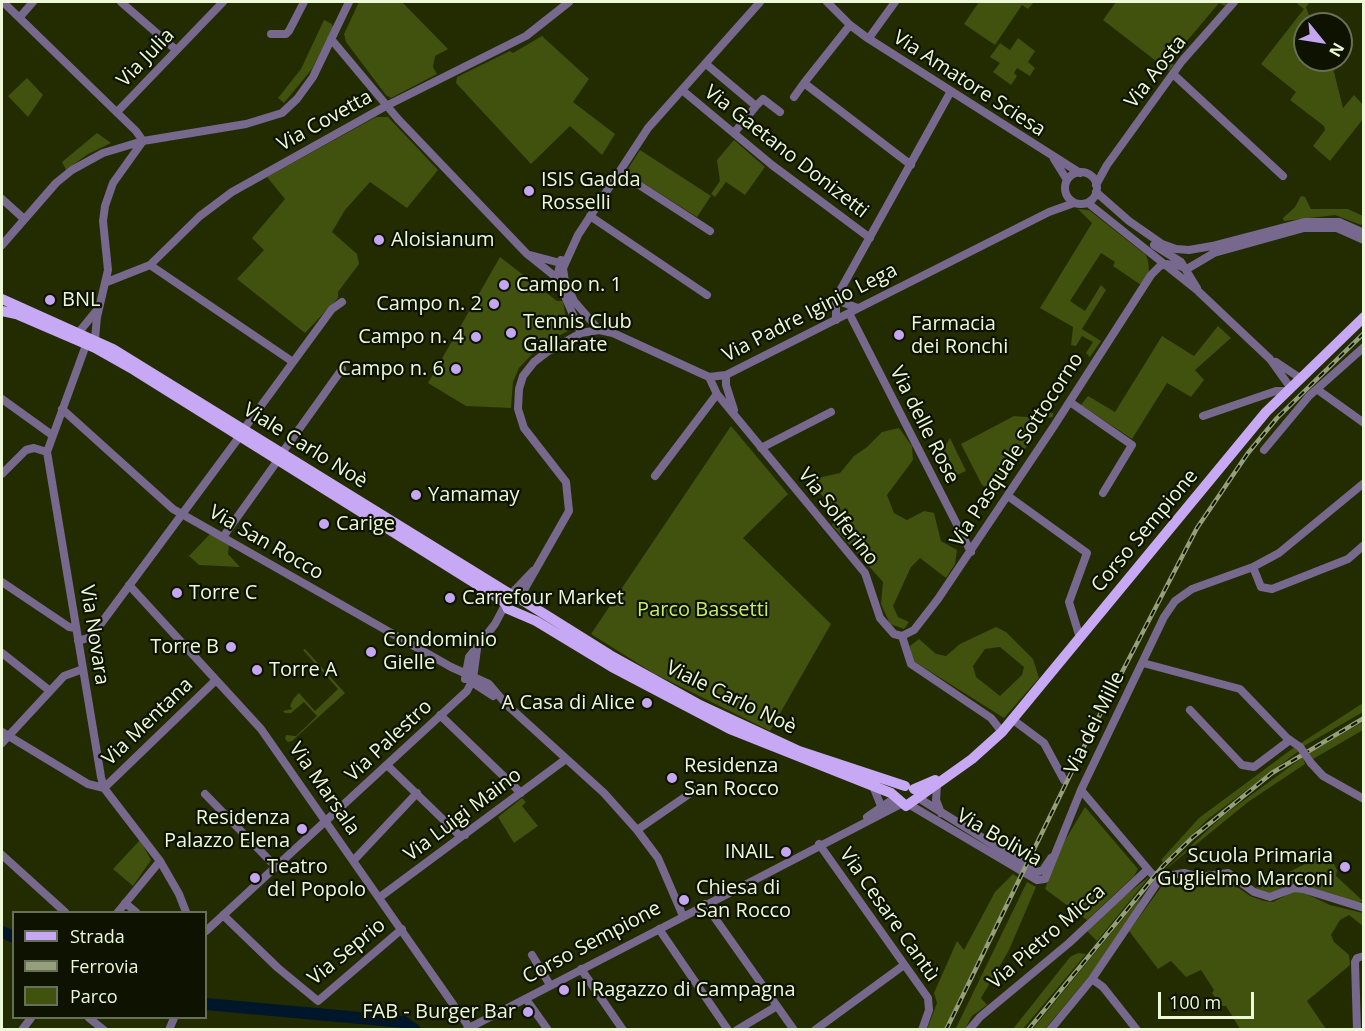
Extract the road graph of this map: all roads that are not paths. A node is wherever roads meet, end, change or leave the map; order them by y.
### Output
1 (3, 2) edge
2 (33, 2) edge
3 (121, 2) edge
4 (223, 2) edge
5 (304, 2) edge
6 (349, 2) edge
7 (569, 2) edge
8 (760, 2) edge
9 (827, 2) edge
10 (895, 2) edge
11 (1234, 2) edge
12 (20, 18) junction
13 (850, 25) junction
14 (271, 34) dead end
15 (869, 38) junction
16 (331, 39) junction
17 (175, 49) junction
18 (706, 64) junction
19 (1173, 74) junction
20 (804, 83) junction
21 (682, 90) junction
22 (951, 91) junction
23 (794, 97) dead end
24 (386, 106) junction
25 (756, 106) junction
26 (117, 112) junction
27 (780, 112) dead end
28 (734, 133) junction
29 (143, 141) junction
30 (1052, 156) junction
31 (911, 165) junction
32 (1107, 165) junction
33 (619, 172) junction
34 (1084, 173) junction
35 (1282, 176) dead end
36 (1067, 180) junction
37 (1096, 188) junction
38 (1065, 192) junction
39 (2, 200) edge
40 (1074, 203) junction
41 (1088, 203) junction
42 (1049, 212) junction
43 (590, 216) junction
44 (23, 218) junction
45 (1129, 221) junction
46 (710, 231) dead end
47 (1364, 233) edge
48 (1126, 234) junction
49 (870, 238) junction
50 (1364, 240) edge
51 (2, 245) edge
52 (1189, 250) junction
53 (1151, 253) junction
54 (527, 254) junction
55 (1197, 263) junction
56 (1167, 264) junction
57 (150, 265) junction
58 (560, 268) junction
59 (1187, 269) junction
60 (1151, 275) junction
61 (1193, 279) junction
62 (107, 282) junction
63 (841, 289) junction
64 (1198, 291) junction
65 (707, 295) dead end
66 (2, 299) edge
67 (342, 302) dead end
68 (101, 304) junction
69 (858, 308) junction
70 (2, 311) edge
71 (849, 313) junction
72 (1364, 317) edge
73 (836, 320) junction
74 (599, 330) junction
75 (79, 332) junction
76 (581, 333) junction
77 (91, 342) junction
78 (1364, 346) edge
79 (1270, 359) junction
80 (293, 362) junction
81 (342, 369) dead end
82 (726, 375) junction
83 (709, 377) junction
84 (1300, 378) junction
85 (1288, 389) junction
86 (1318, 390) junction
87 (717, 394) junction
88 (2, 399) edge
89 (1070, 402) junction
90 (62, 409) junction
91 (831, 412) dead end
92 (1203, 416) dead end
93 (739, 421) junction
94 (1364, 423) edge
95 (242, 433) junction
96 (52, 435) junction
97 (761, 448) junction
98 (1264, 450) dead end
99 (47, 452) junction
100 (280, 456) junction
101 (2, 474) edge
102 (655, 476) dead end
103 (1364, 483) edge
104 (1103, 493) dead end
105 (1008, 496) junction
106 (182, 514) junction
107 (223, 537) junction
108 (1364, 545) edge
109 (971, 552) junction
110 (1253, 567) junction
111 (2, 582) edge
112 (129, 585) junction
113 (513, 602) junction
114 (76, 628) junction
115 (902, 636) junction
116 (1080, 638) junction
117 (78, 641) junction
118 (2, 653) edge
119 (1143, 663) junction
120 (83, 669) junction
121 (469, 676) junction
122 (216, 680) junction
123 (50, 691) junction
124 (1190, 710) dead end
125 (441, 715) junction
126 (1012, 720) junction
127 (1002, 732) junction
128 (4, 737) edge
129 (1290, 740) junction
130 (566, 759) junction
131 (388, 766) junction
132 (957, 770) junction
133 (101, 777) junction
134 (1064, 780) dead end
135 (88, 783) junction
136 (937, 785) junction
137 (873, 786) junction
138 (104, 788) junction
139 (695, 790) dead end
140 (1081, 790) junction
141 (521, 793) junction
142 (205, 794) dead end
143 (417, 794) junction
144 (907, 796) junction
145 (1364, 799) edge
146 (881, 806) junction
147 (941, 814) junction
148 (327, 821) junction
149 (861, 823) junction
150 (637, 830) junction
151 (465, 835) junction
152 (819, 844) junction
153 (1056, 850) junction
154 (2, 855) edge
155 (354, 860) junction
156 (160, 861) junction
157 (276, 867) junction
158 (1147, 870) junction
159 (1158, 876) junction
160 (380, 897) junction
161 (125, 903) junction
162 (705, 904) junction
163 (1364, 908) edge
164 (64, 911) edge
165 (119, 911) edge
166 (135, 911) edge
167 (186, 911) edge
168 (223, 915) junction
169 (683, 916) junction
170 (402, 929) junction
171 (659, 929) junction
172 (207, 930) edge
173 (532, 956) dead end
174 (1364, 956) edge
175 (904, 965) junction
176 (581, 969) junction
177 (1092, 979) junction
178 (550, 985) junction
179 (526, 999) junction
180 (777, 1006) junction
181 (92, 1019) edge
182 (104, 1029) edge
183 (470, 1029) edge
184 (548, 1029) edge
185 (623, 1029) edge
186 (728, 1029) edge
187 (737, 1029) edge
188 (794, 1029) edge
189 (815, 1029) edge
190 (922, 1029) edge
191 (969, 1029) edge
192 (1050, 1029) edge
193 (1137, 1029) edge
194 (1357, 1029) edge

1 - 12 street
2 - 12 street
3 - 17 street
4 - 17 street, Via Julia
5 - 14 street
6 - 16 street
7 - 24 street, Via Covetta
8 - 18 street
9 - 13 street, Via Amatore Sciesa
10 - 15 street, Via Amatore Sciesa
11 - 19 street, Via Aosta
12 - 26 street
13 - 15 street, Via Amatore Sciesa
13 - 20 street
15 - 22 street, Via Amatore Sciesa
16 - 24 street
16 - 29 street
17 - 26 street, Via Julia
18 - 21 street
18 - 25 street
19 - 32 street, Via Aosta
19 - 35 street
20 - 23 street
20 - 31 street
21 - 28 street, Via Gaetano Donizetti
21 - 33 street
22 - 30 street, Via Amatore Sciesa
22 - 31 street
24 - 54 street
24 - 57 street, Via Covetta
25 - 27 street
25 - 28 street
26 - 29 street
28 - 49 street, Via Gaetano Donizetti
29 - 44 street
29 - 62 street, Via Novara
30 - 34 street, Via Amatore Sciesa
30 - 36 street, Via Amatore Sciesa
31 - 49 street
32 - 34 street, Via Aosta
32 - 37 street, Via Aosta
33 - 43 street
33 - 46 street
34 - 36 street
34 - 37 street
36 - 38 street
37 - 41 street
37 - 45 street
38 - 40 street
38 - 42 street, Via Padre Iginio Lega
39 - 44 street
40 - 41 street
40 - 42 street, Via Padre Iginio Lega
41 - 48 street
42 - 69 street, Via Padre Iginio Lega
43 - 58 street
43 - 65 street
44 - 51 street
45 - 52 street
45 - 59 street
47 - 52 street
48 - 53 street
48 - 59 street
49 - 63 street
50 - 55 street
52 - 55 street
53 - 56 street
53 - 60 street
54 - 58 street
54 - 58 street
55 - 59 street
55 - 61 street
56 - 60 street, Via Pasquale Sottocorno
56 - 64 street
57 - 62 street, Via Covetta
57 - 80 street
58 - 74 street
58 - 76 street
59 - 61 street
60 - 89 street, Via Pasquale Sottocorno
61 - 64 street
62 - 68 street, Via Novara
63 - 69 street
63 - 73 street
64 - 79 street
66 - 75 main road, Viale Carlo Noè
67 - 80 street
68 - 75 street, Via Novara
68 - 77 street, Via Novara
69 - 71 street, Via Padre Iginio Lega
70 - 77 main road
71 - 73 street, Via Padre Iginio Lega
71 - 109 street, Via delle Rose
72 - 84 main road, Corso Sempione
73 - 82 street, Via Padre Iginio Lega
74 - 76 street, Via Padre Iginio Lega
74 - 83 street, Via Padre Iginio Lega
75 - 77 main road, Viale Carlo Noè
76 - 113 street, Via Padre Iginio Lega
77 - 90 street, Via Novara
77 - 95 main road, Viale Carlo Noè
78 - 86 street
79 - 84 street
79 - 85 street
80 - 95 street
81 - 100 street
82 - 83 street, Via Padre Iginio Lega
82 - 93 street, Via Solferino
83 - 87 street, Via Solferino
84 - 85 main road, Corso Sempione
85 - 92 street
85 - 116 main road, Corso Sempione
86 - 94 street
86 - 98 street
87 - 93 street, Via Solferino
87 - 102 street
88 - 96 street
89 - 104 street
89 - 105 street, Via Pasquale Sottocorno
90 - 96 street, Via Novara
90 - 106 street, Via San Rocco
91 - 97 street
93 - 97 street, Via Solferino
95 - 100 main road, Viale Carlo Noè
95 - 106 street
96 - 99 street, Via Novara
97 - 115 street, Via Solferino
99 - 101 street
99 - 114 street, Via Novara
100 - 107 street
100 - 113 main road, Viale Carlo Noè
103 - 110 street
105 - 109 street, Via Pasquale Sottocorno
105 - 116 street
106 - 107 street, Via San Rocco
106 - 112 street
107 - 121 street, Via San Rocco
108 - 110 street
109 - 115 street, Via Pasquale Sottocorno
110 - 119 street
111 - 114 street
112 - 117 street
112 - 122 street, Via Marsala
113 - 121 street, Via Palestro
113 - 137 main road, Viale Carlo Noè
113 - 144 main road, Viale Carlo Noè
114 - 117 street, Via Novara
115 - 127 street
116 - 126 main road, Corso Sempione
117 - 120 street, Via Novara
118 - 123 street
119 - 129 street, Via dei Mille
119 - 140 street, Via dei Mille
120 - 123 street
120 - 133 street, Via Novara
121 - 125 street, Via Palestro
121 - 130 street, Via San Rocco
122 - 138 street, Via Mentana
122 - 148 street, Via Marsala
123 - 128 street
124 - 129 street
125 - 131 street, Via Palestro
125 - 141 street
126 - 127 main road, Corso Sempione
126 - 134 street
127 - 132 main road, Corso Sempione
128 - 135 street
129 - 145 street, Via dei Mille, bridge
130 - 141 street, Via Luigi Maino
130 - 150 street, Via San Rocco
131 - 143 street
131 - 148 street, Via Palestro
132 - 136 main road, Corso Sempione
132 - 144 main road, Corso Sempione
133 - 135 street
133 - 138 street, Via Novara
135 - 138 street
136 - 144 main road, Corso Sempione
136 - 147 street, Via Bolivia
137 - 144 main road, Viale Carlo Noè
137 - 146 street
138 - 156 street, Via Novara
139 - 150 street
140 - 153 street, Via Bolivia
140 - 158 street
141 - 151 street, Via Luigi Maino
142 - 157 street
143 - 151 street
143 - 155 street
144 - 146 street, Corso Sempione
144 - 147 street, Via Bolivia
144 - 149 street, Corso Sempione
144 - 153 street, Via Bolivia
146 - 149 street, Corso Sempione
147 - 153 street, Via Bolivia
148 - 155 street, Via Marsala
148 - 157 street, Via Palestro
149 - 152 street, Corso Sempione
150 - 169 street, Via San Rocco
151 - 160 street, Via Luigi Maino
152 - 162 street, Corso Sempione
152 - 175 street, Via Cesare Cantù
154 - 164 street
155 - 160 street, Via Marsala
156 - 161 street
156 - 167 street, Via Novara
157 - 168 street, Via Palestro
158 - 159 street
158 - 191 street, Via Pietro Micca
159 - 163 street
159 - 177 street
160 - 170 street, Via Marsala
161 - 165 street
161 - 166 street
162 - 169 street, Corso Sempione
162 - 180 street
168 - 170 street, Via Seprio
168 - 172 street, Via Palestro
169 - 171 street, Corso Sempione
170 - 183 street, Via Marsala
171 - 176 street, Corso Sempione
171 - 186 street
173 - 178 street
174 - 194 street
175 - 189 street
175 - 190 street, Via Cesare Cantù
176 - 178 street, Corso Sempione
176 - 185 street
177 - 192 street
177 - 193 street
178 - 179 street, Corso Sempione
179 - 183 street, Corso Sempione
179 - 184 street
180 - 187 street
180 - 188 street
181 - 182 street

